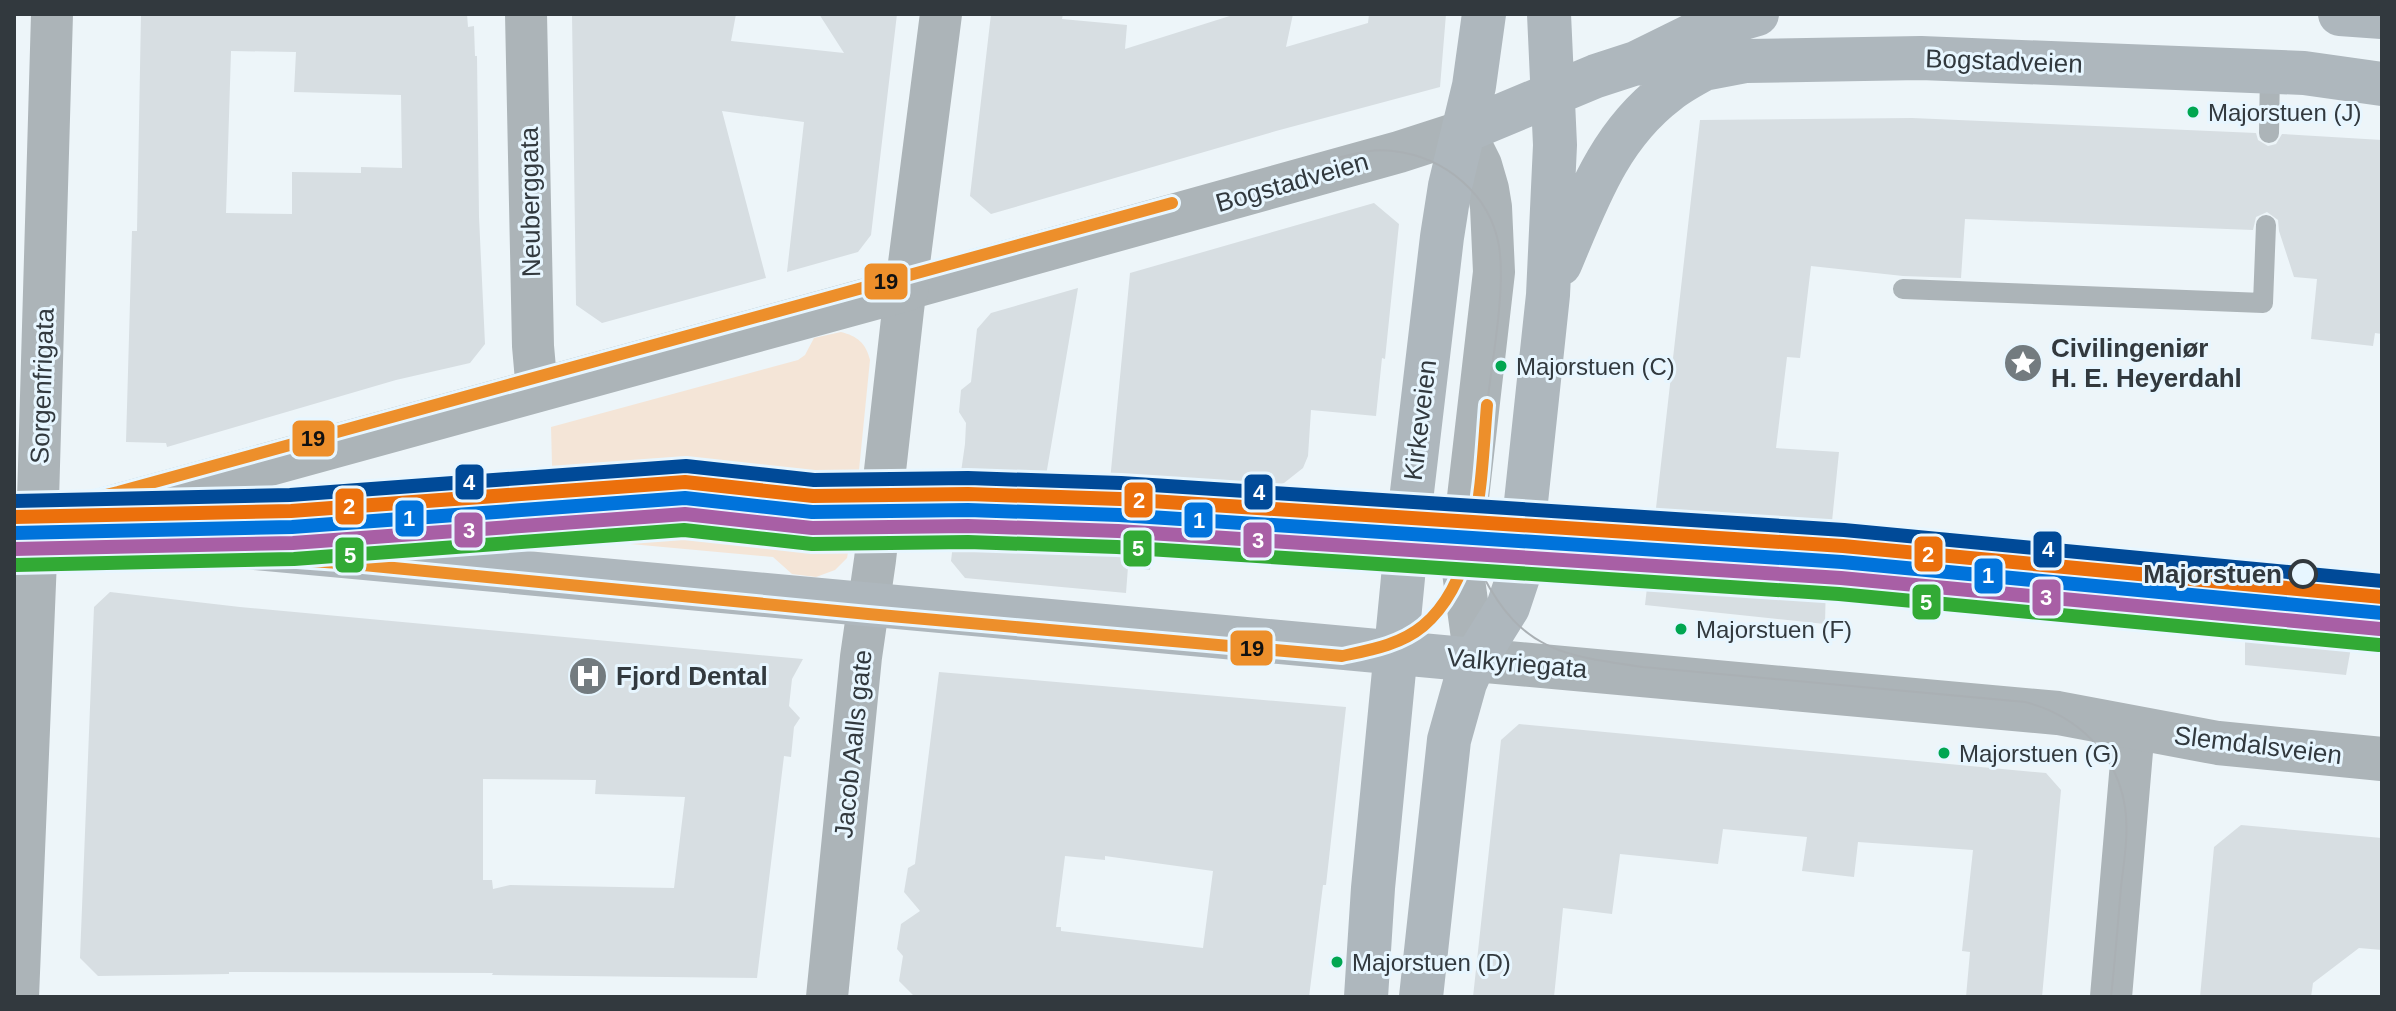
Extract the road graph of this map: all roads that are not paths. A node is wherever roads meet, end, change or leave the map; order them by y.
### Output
1 (52, 14) edge
2 (526, 14) edge
3 (941, 14) edge
4 (1484, 14) edge
5 (1549, 14) edge
6 (1757, 14) edge
7 (2340, 14) edge
8 (2382, 17) edge
9 (1636, 63) junction
10 (1704, 69) junction
11 (2287, 72) junction
12 (2382, 84) edge
13 (1554, 93) junction
14 (1464, 131) junction
15 (2269, 133) dead end
16 (2266, 225) dead end
17 (907, 289) junction
18 (1903, 289) dead end
19 (1548, 295) junction
20 (537, 391) junction
21 (26, 527) edge
22 (870, 603) junction
23 (1396, 654) junction
24 (1475, 660) junction
25 (2134, 728) junction
26 (2382, 759) edge
27 (18, 997) edge
28 (827, 997) edge
29 (1366, 997) edge
30 (1421, 997) edge
31 (2111, 997) edge

1 - 21 street, Sorgenfrigata
2 - 20 street, Neuberggata
3 - 17 street, Jacob Aalls gate
4 - 14 main road, Kirkeveien
5 - 13 main road
6 - 9 main road, Bogstadveien
7 - 8 main road
9 - 10 main road, Bogstadveien
9 - 13 main road, Bogstadveien
10 - 11 main road, Bogstadveien
10 - 19 main road, Bogstadveien
11 - 12 main road, Bogstadveien
11 - 15 lane
13 - 14 main road, Bogstadveien
13 - 19 main road
14 - 17 street, Bogstadveien
14 - 23 main road, Kirkeveien
14 - 24 street
16 - 18 lane
17 - 20 main road, Bogstadveien
17 - 22 street, Jacob Aalls gate
19 - 24 main road
20 - 21 main road, Bogstadveien
21 - 22 main road, Valkyriegata
21 - 27 street, Sorgenfrigata
22 - 23 main road, Valkyriegata
22 - 28 street, Jacob Aalls gate
23 - 24 main road, Valkyriegata
23 - 29 main road, Kirkeveien
24 - 25 main road, Valkyriegata
24 - 30 main road
25 - 26 main road, Slemdalsveien
25 - 31 street

